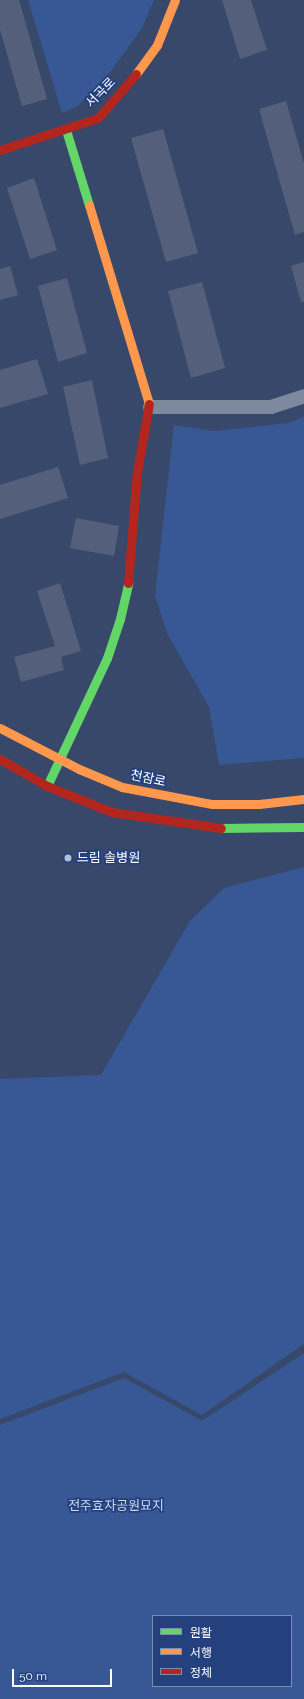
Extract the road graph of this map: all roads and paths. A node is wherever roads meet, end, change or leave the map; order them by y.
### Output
1 (175, 0) edge
2 (66, 130) junction
3 (0, 150) edge
4 (304, 396) edge
5 (150, 407) junction
6 (0, 728) edge
7 (0, 759) edge
8 (62, 760) junction
9 (47, 786) junction
10 (304, 799) edge
11 (304, 827) edge

1 - 2 street, 서곡로
2 - 3 street, 서곡로
2 - 5 street
4 - 5 street
5 - 8 street
6 - 8 street, 천잠로
7 - 9 street
8 - 9 street
8 - 10 street, 천잠로
9 - 11 street

